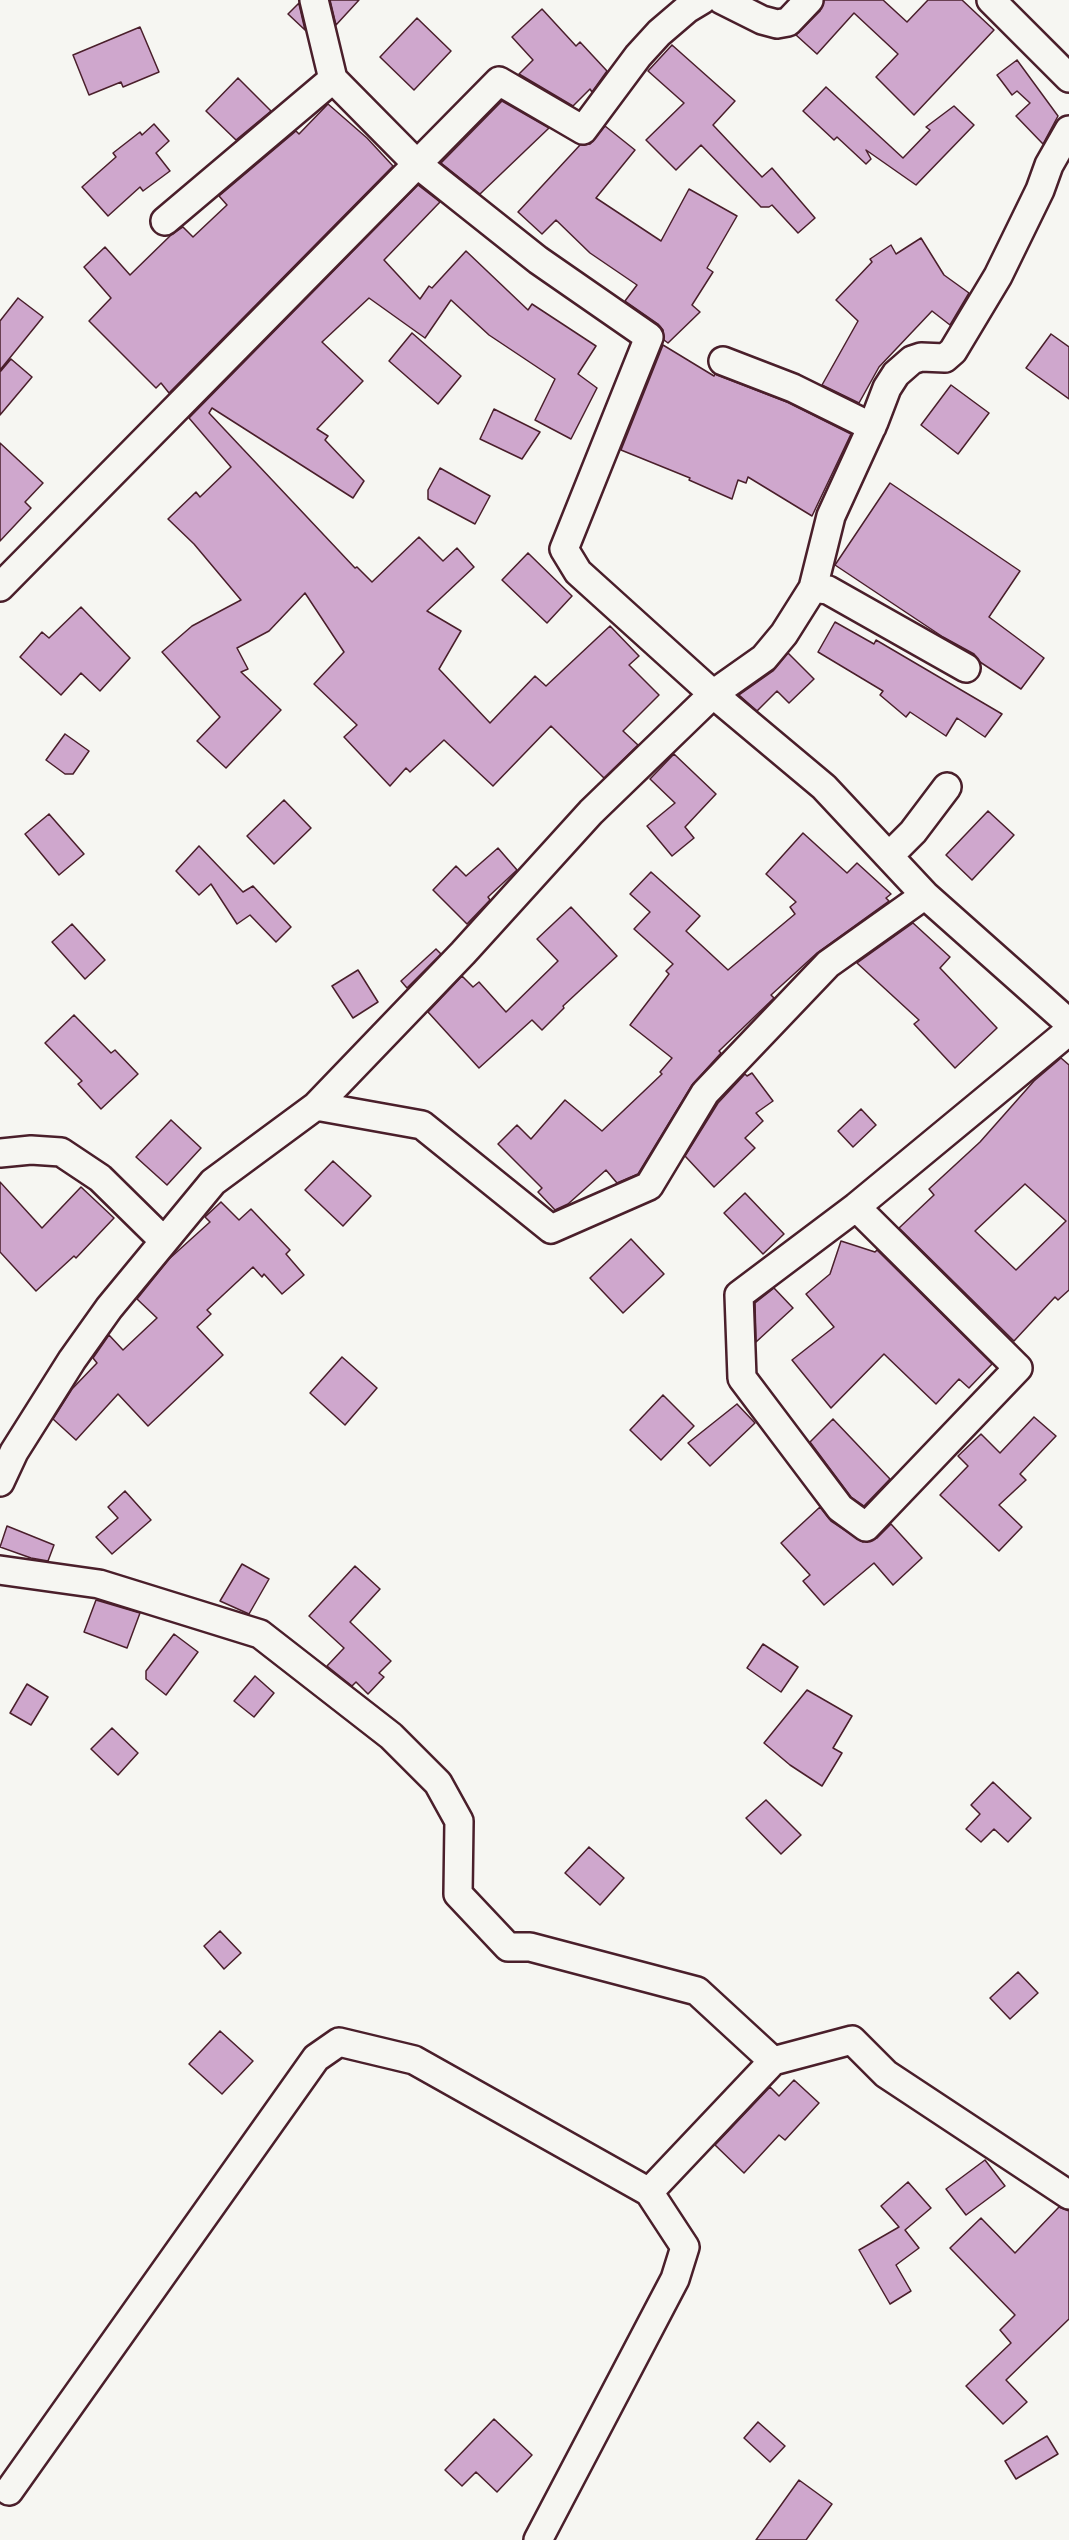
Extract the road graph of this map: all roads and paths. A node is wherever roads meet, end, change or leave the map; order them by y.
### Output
1 (314, 0) edge
2 (702, 0) edge
3 (722, 0) edge
4 (809, 0) edge
5 (990, 0) edge
6 (1069, 78) edge
7 (333, 79) junction
8 (1069, 130) edge
9 (416, 163) junction
10 (165, 221) dead end
11 (723, 361) dead end
12 (872, 427) junction
13 (0, 587) edge
14 (813, 588) junction
15 (966, 668) dead end
16 (713, 694) junction
17 (947, 787) dead end
18 (889, 856) junction
19 (925, 895) junction
20 (1069, 1023) edge
21 (1069, 1031) edge
22 (316, 1106) junction
23 (0, 1153) edge
24 (856, 1207) junction
25 (164, 1241) junction
26 (0, 1482) edge
27 (0, 1570) edge
28 (773, 2061) junction
29 (649, 2192) junction
30 (1069, 2195) edge
31 (9, 2492) dead end
32 (538, 2540) edge

1 - 7 street
2 - 9 street
3 - 4 street
5 - 6 street
7 - 9 street
7 - 10 street
8 - 12 street
9 - 13 street
9 - 16 street
11 - 12 street
12 - 14 street
14 - 15 street
14 - 16 street
16 - 18 street
16 - 22 street
17 - 18 street
18 - 19 street
19 - 20 street
19 - 22 street
21 - 24 street
22 - 25 street
23 - 25 street
24 - 24 street
25 - 26 street
27 - 28 street
28 - 29 street
28 - 30 street
29 - 31 street
29 - 32 street

